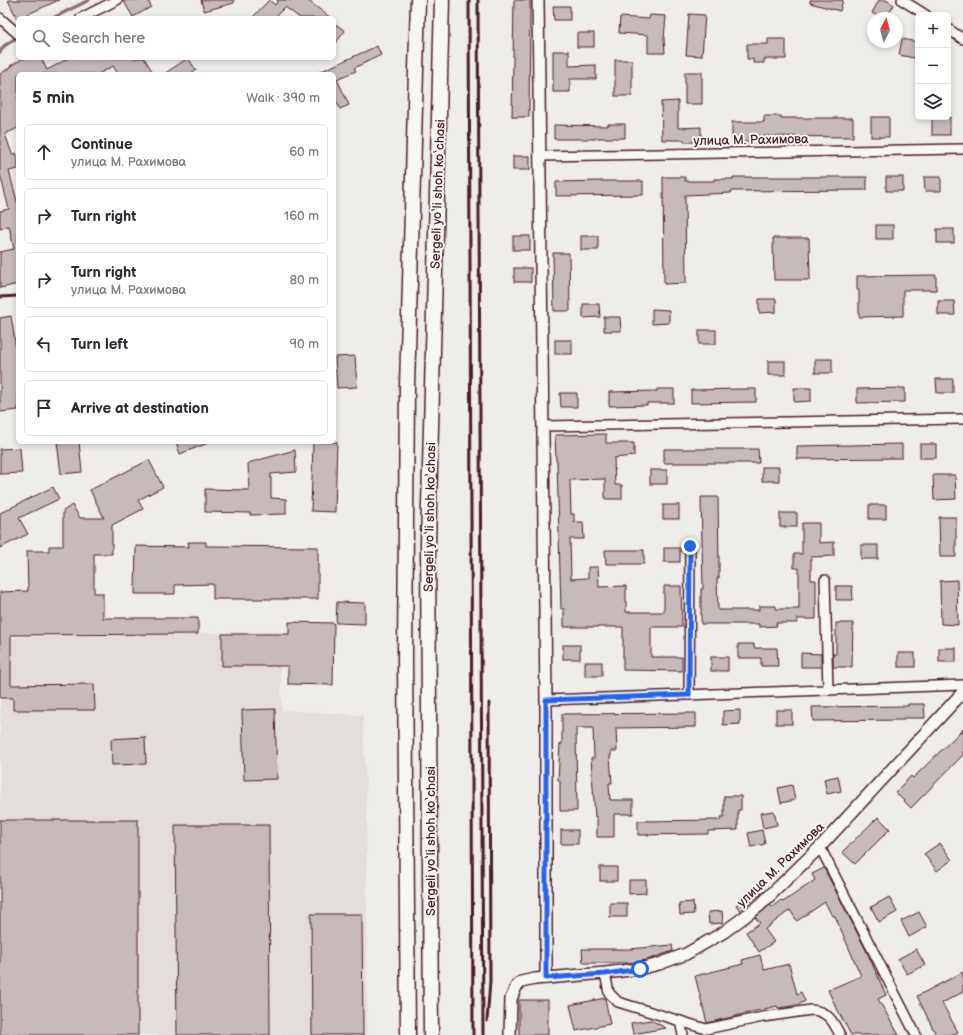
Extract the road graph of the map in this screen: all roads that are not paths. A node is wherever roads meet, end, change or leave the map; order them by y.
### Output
1 (117, 0) edge
2 (418, 0) edge
3 (442, 0) edge
4 (538, 0) edge
5 (902, 0) edge
6 (921, 12) edge
7 (85, 16) edge
8 (0, 18) edge
9 (951, 31) edge
10 (16, 32) edge
11 (963, 39) edge
12 (963, 149) edge
13 (540, 156) junction
14 (963, 419) edge
15 (543, 426) junction
16 (690, 546) dead end
17 (826, 580) dead end
18 (963, 686) edge
19 (828, 690) junction
20 (963, 692) edge
21 (689, 695) junction
22 (546, 700) junction
23 (820, 846) junction
24 (605, 974) junction
25 (546, 978) junction
26 (680, 1021) junction
27 (408, 1035) edge
28 (431, 1035) edge
29 (510, 1035) edge
30 (683, 1035) edge
31 (840, 1035) edge
32 (916, 1035) edge

1 - 7 street
2 - 27 main road, Sergeli yo‘li shoh ko‘chasi
3 - 28 main road, Sergeli yo‘li shoh ko‘chasi
4 - 13 street
5 - 6 street
8 - 10 street
9 - 11 street
12 - 13 street, улица М. Рахимова
13 - 15 street
14 - 15 street
15 - 22 street
16 - 21 street
17 - 19 street
18 - 19 street
19 - 21 street
20 - 23 street, улица М. Рахимова
21 - 22 street
22 - 25 street
23 - 24 street, улица М. Рахимова
23 - 32 street
24 - 25 street, улица М. Рахимова
24 - 26 street
25 - 29 street, улица М. Рахимова
26 - 30 street
26 - 31 street

